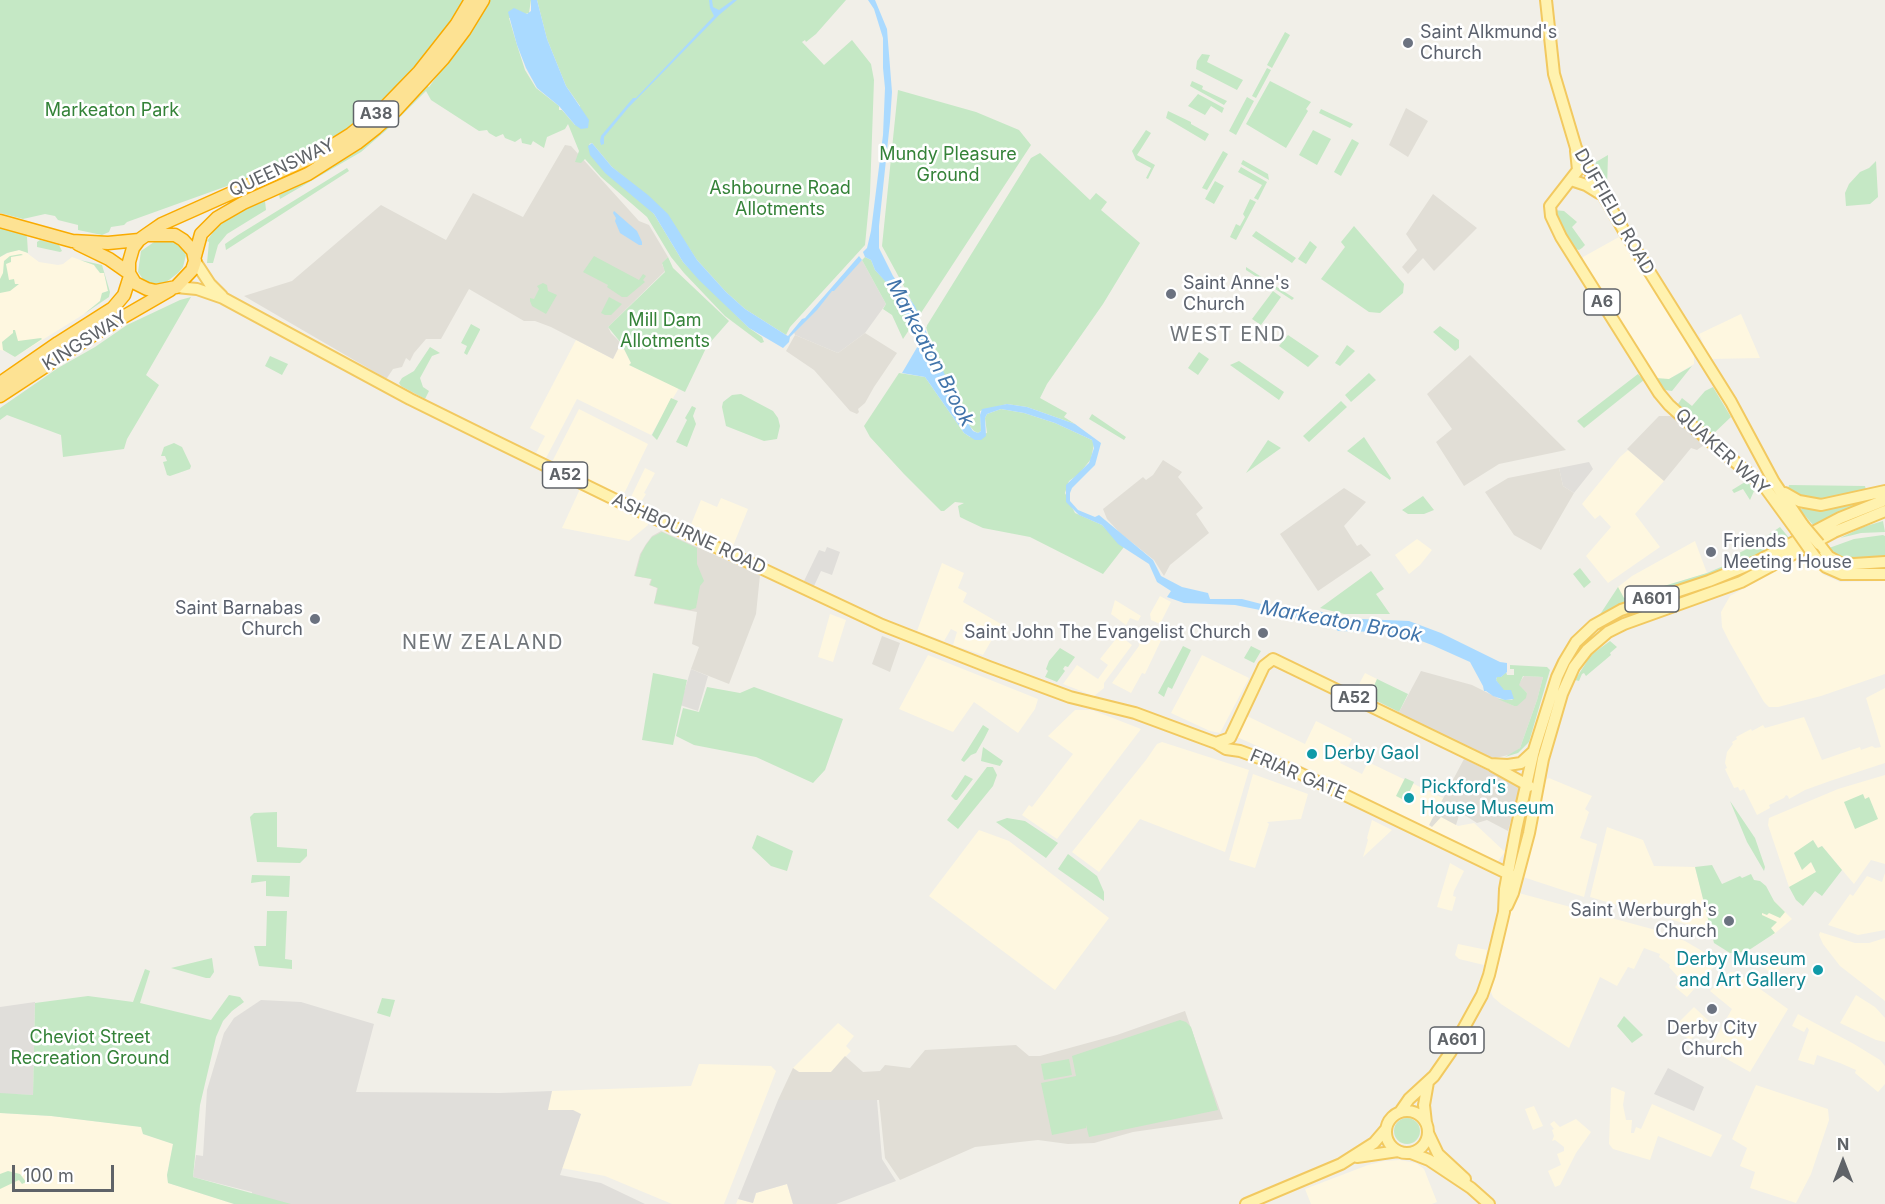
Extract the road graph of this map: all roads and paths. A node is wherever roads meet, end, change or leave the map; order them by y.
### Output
1 (471, 0) edge
2 (483, 0) edge
3 (1546, 0) edge
4 (1576, 148) junction
5 (1572, 180) junction
6 (1601, 195) junction
7 (0, 221) edge
8 (143, 237) junction
9 (72, 241) junction
10 (195, 258) junction
11 (130, 275) junction
12 (174, 288) junction
13 (223, 298) junction
14 (0, 383) edge
15 (0, 396) edge
16 (1778, 487) junction
17 (1885, 490) edge
18 (1885, 500) edge
19 (1885, 511) edge
20 (1800, 527) junction
21 (1820, 554) junction
22 (1885, 562) edge
23 (1885, 574) edge
24 (1702, 596) junction
25 (1598, 622) junction
26 (1070, 697) joint
27 (1230, 738) junction
28 (1216, 743) junction
29 (1534, 750) junction
30 (1240, 751) junction
31 (1490, 764) junction
32 (1525, 784) junction
33 (1536, 795) junction
34 (1512, 876) junction
35 (1428, 1082) junction
36 (1400, 1112) junction
37 (1427, 1128) junction
38 (1386, 1129) junction
39 (1398, 1151) junction
40 (1411, 1153) junction
41 (1353, 1157) junction
42 (1471, 1188) junction
43 (1246, 1204) edge
44 (1489, 1204) edge

1 - 8 highway, QUEENSWAY / A38
2 - 10 highway, QUEENSWAY / A38
3 - 4 main road, DUFFIELD ROAD
4 - 5 main road
4 - 6 main road, DUFFIELD ROAD
5 - 6 main road
5 - 20 main road, QUAKER WAY / A6
6 - 16 main road, DUFFIELD ROAD
7 - 9 highway
8 - 9 highway
8 - 10 highway
8 - 11 highway
9 - 11 highway
10 - 12 highway
10 - 13 main road, ASHBOURNE ROAD / A52
11 - 12 highway
11 - 14 highway, KINGSWAY
12 - 13 main road, ASHBOURNE ROAD / A52
12 - 15 highway, KINGSWAY
13 - 26 main road, ASHBOURNE ROAD / A52
16 - 17 main road
16 - 20 main road, DUFFIELD ROAD
18 - 25 main road, A601
19 - 24 main road, A601
20 - 21 main road, bridge
21 - 22 main road
21 - 23 main road
24 - 25 main road
24 - 33 main road, A601
25 - 29 main road, A601
26 - 28 main road, FRIAR GATE / A52
27 - 28 main road
27 - 30 main road
27 - 31 main road, A52
28 - 30 main road, FRIAR GATE / A52
29 - 31 main road, A52
29 - 32 main road, A601
30 - 34 main road, FRIAR GATE / A52
31 - 32 main road
32 - 33 main road
32 - 34 main road, A601
33 - 34 main road, A601
34 - 35 main road, A601
35 - 36 main road, A601
35 - 37 main road, A601
36 - 37 main road
36 - 38 main road, A601
37 - 40 main road
37 - 42 main road
38 - 39 main road
38 - 41 main road
39 - 40 main road
39 - 41 main road
40 - 42 main road
41 - 43 main road
42 - 44 main road

